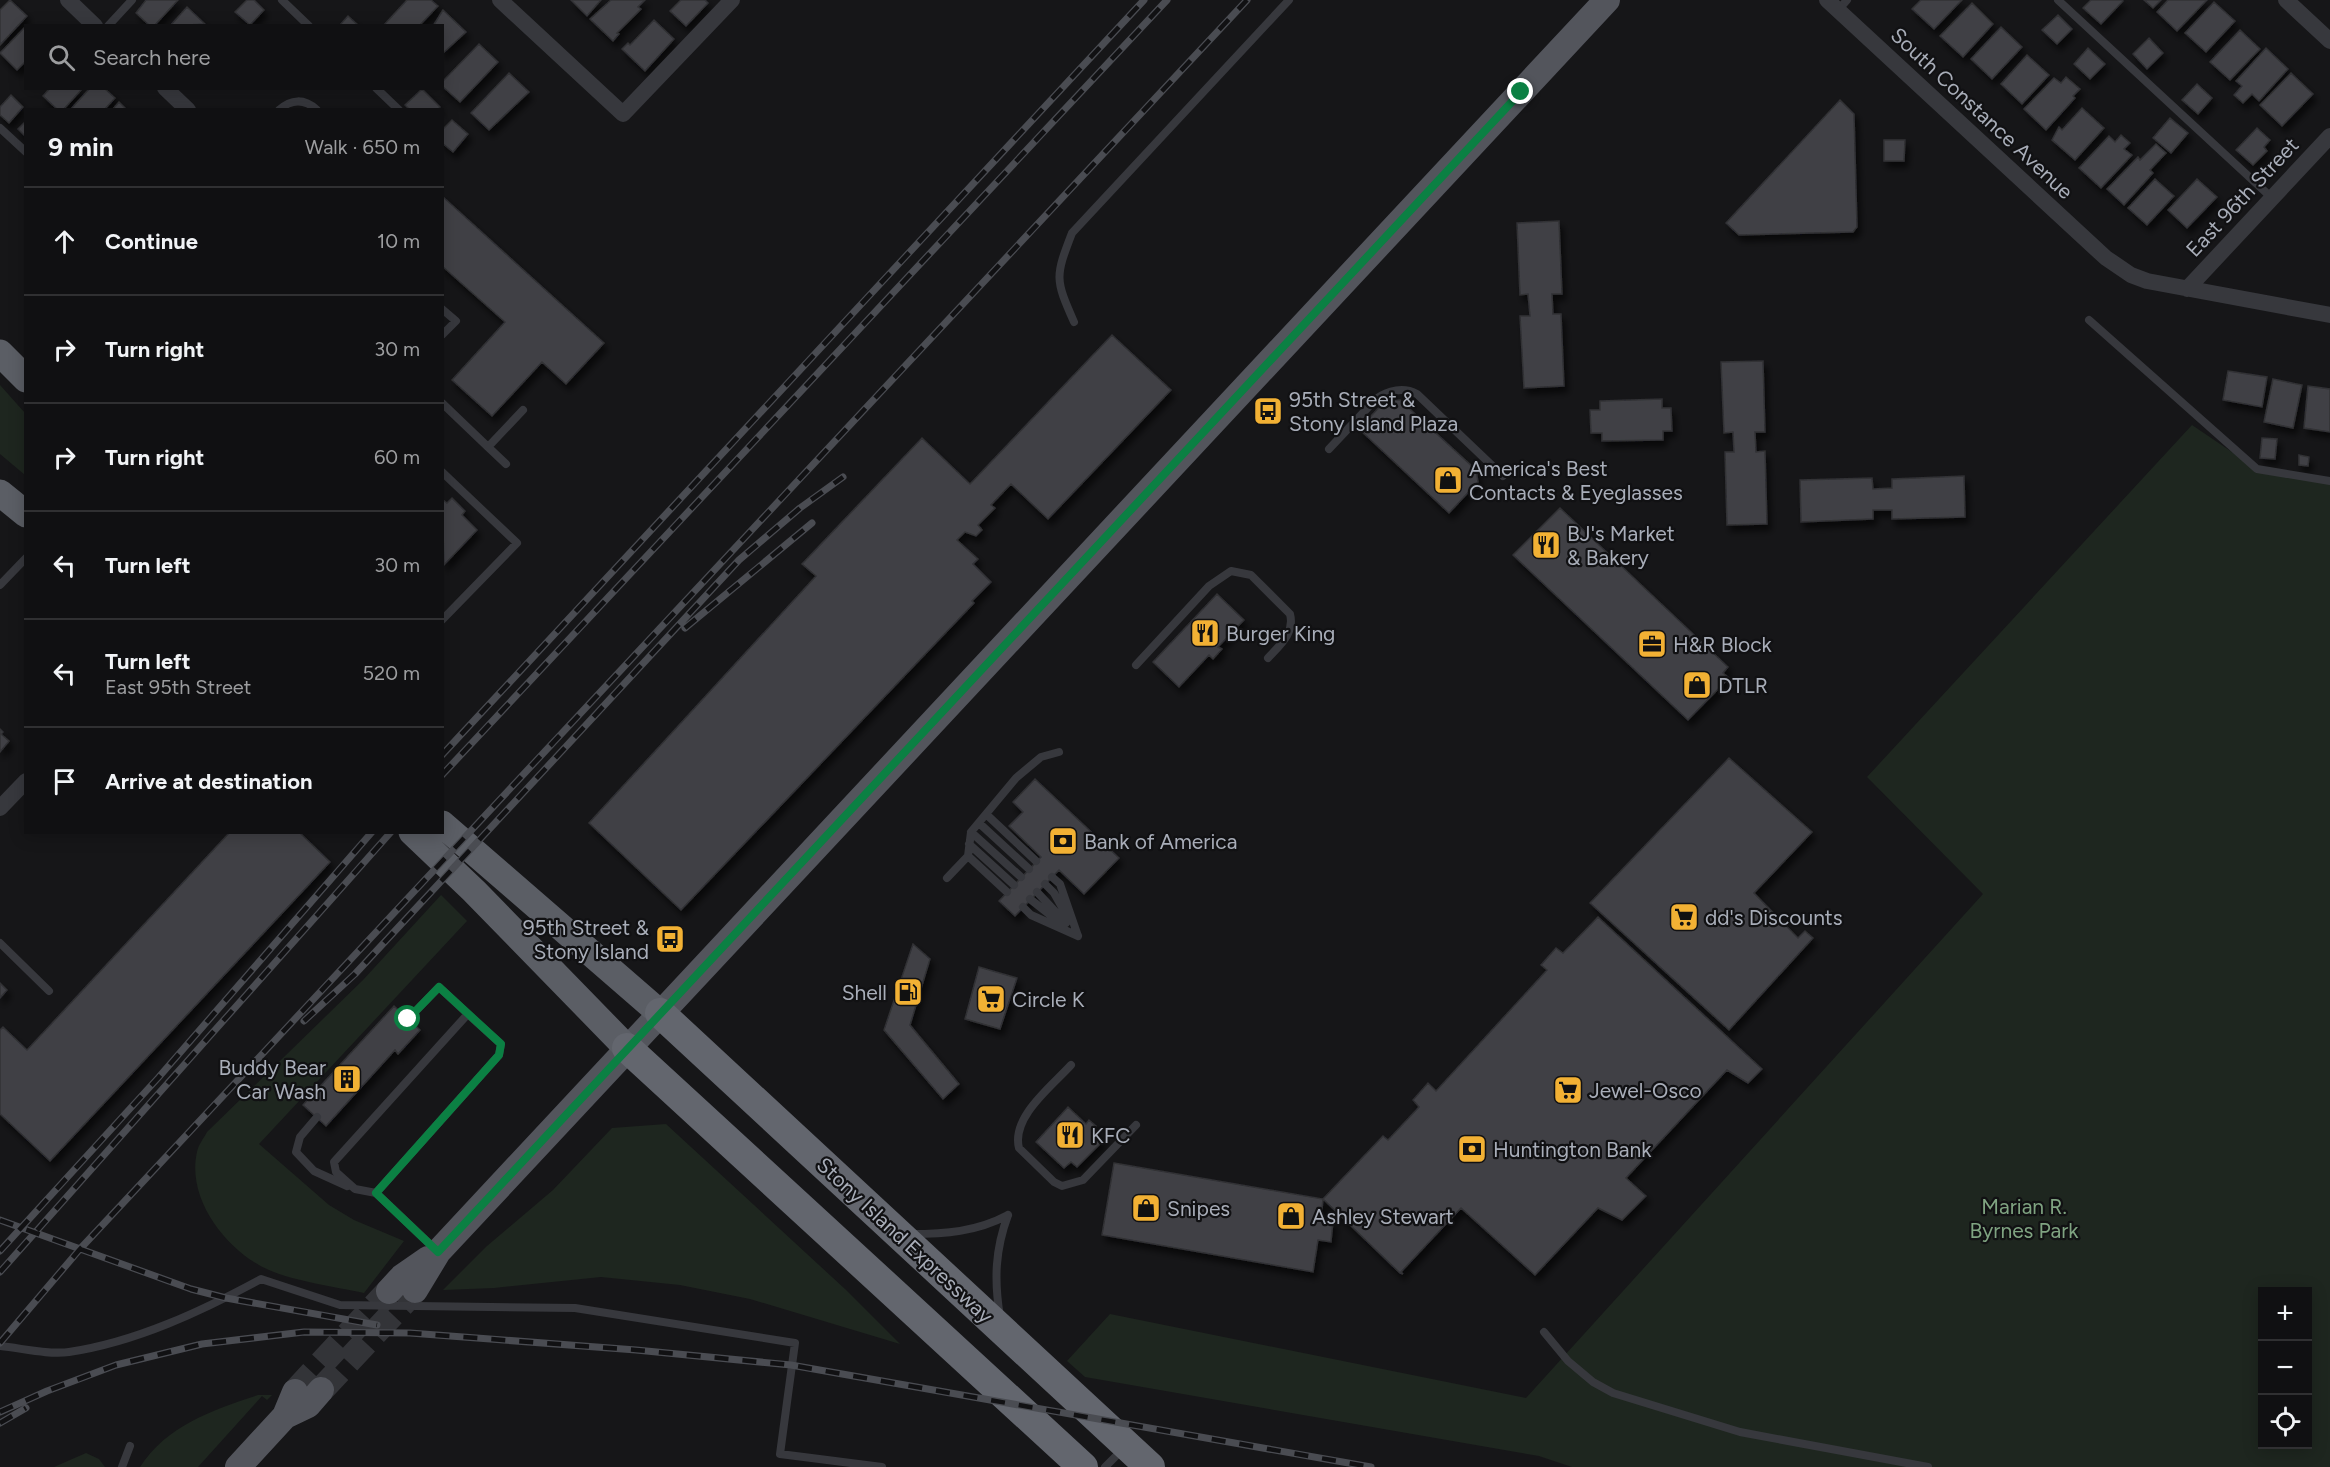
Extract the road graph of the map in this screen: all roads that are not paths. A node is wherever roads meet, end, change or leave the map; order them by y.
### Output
1 (68, 0) edge
2 (132, 0) edge
3 (282, 0) edge
4 (500, 0) edge
5 (1289, 0) edge
6 (1607, 0) edge
7 (2058, 0) edge
8 (2286, 0) edge
9 (728, 1) edge
10 (1837, 3) edge
11 (93, 24) edge
12 (110, 24) edge
13 (307, 24) edge
14 (2330, 41) edge
15 (167, 90) edge
16 (378, 90) edge
17 (186, 108) edge
18 (282, 108) edge
19 (314, 108) edge
20 (397, 108) edge
21 (0, 128) edge
22 (2330, 136) edge
23 (24, 150) edge
24 (2272, 198) junction
25 (2187, 289) junction
26 (444, 311) edge
27 (2330, 315) edge
28 (2089, 320) dead end
29 (1074, 322) dead end
30 (444, 333) edge
31 (0, 353) edge
32 (24, 376) edge
33 (444, 405) edge
34 (523, 410) dead end
35 (488, 447) junction
36 (1329, 449) dead end
37 (506, 464) dead end
38 (444, 474) edge
39 (1503, 476) dead end
40 (2330, 481) edge
41 (0, 493) edge
42 (24, 512) edge
43 (24, 560) edge
44 (0, 585) edge
45 (444, 618) edge
46 (1268, 658) dead end
47 (1136, 665) dead end
48 (1059, 752) dead end
49 (24, 784) edge
50 (0, 808) edge
51 (986, 814) junction
52 (979, 823) junction
53 (444, 826) edge
54 (971, 832) junction
55 (414, 834) edge
56 (969, 844) junction
57 (968, 856) junction
58 (1036, 861) dead end
59 (1029, 869) dead end
60 (1021, 877) dead end
61 (1052, 877) dead end
62 (947, 879) dead end
63 (1045, 884) dead end
64 (1014, 885) dead end
65 (1007, 892) dead end
66 (1037, 892) dead end
67 (1030, 900) dead end
68 (1023, 907) dead end
69 (1078, 936) junction
70 (0, 943) edge
71 (49, 991) dead end
72 (660, 1013) junction
73 (470, 1016) junction
74 (408, 1019) dead end
75 (627, 1048) junction
76 (1071, 1065) dead end
77 (317, 1118) dead end
78 (1136, 1125) dead end
79 (355, 1189) junction
80 (376, 1193) junction
81 (898, 1234) junction
82 (438, 1252) junction
83 (415, 1290) tunnel mouth
84 (389, 1291) tunnel mouth
85 (1002, 1329) junction
86 (1544, 1332) dead end
87 (0, 1346) edge
88 (321, 1390) tunnel mouth
89 (296, 1392) tunnel mouth
90 (285, 1416) junction
91 (1127, 1445) junction
92 (130, 1446) dead end
93 (122, 1467) edge
94 (238, 1467) edge
95 (882, 1467) edge
96 (1083, 1467) edge
97 (1105, 1467) edge
98 (1150, 1467) edge
99 (1928, 1467) edge

1 - 11 street
2 - 12 lane
3 - 13 lane
4 - 9 street
5 - 29 lane
6 - 72 main road
7 - 24 lane
8 - 14 street
10 - 25 street, South Constance Avenue
15 - 17 street
16 - 20 lane
18 - 19 lane
21 - 23 lane
22 - 24 street, East 96th Street
24 - 25 street, East 96th Street
25 - 27 street, South Constance Avenue
26 - 30 lane
28 - 40 lane
31 - 32 highway
33 - 35 lane
34 - 35 lane
35 - 37 lane
36 - 39 lane
38 - 45 lane
41 - 42 highway
43 - 44 lane
46 - 47 lane
48 - 51 lane
49 - 50 street
51 - 52 lane
51 - 58 lane
52 - 54 lane
52 - 59 lane
53 - 72 highway
54 - 56 lane
54 - 60 lane
55 - 75 highway
56 - 57 lane
56 - 64 lane
57 - 62 lane
57 - 65 lane
61 - 69 lane
63 - 69 lane
66 - 69 lane
67 - 69 lane
68 - 69 lane
70 - 71 lane
72 - 75 main road
72 - 81 highway, Stony Island Expressway
73 - 74 lane
73 - 79 lane
73 - 80 lane
75 - 82 main road
75 - 96 highway
76 - 78 lane
77 - 79 lane
79 - 80 lane
80 - 82 lane
81 - 85 highway, Stony Island Expressway
81 - 85 lane
82 - 83 main road
82 - 84 main road
85 - 91 highway, Stony Island Expressway
86 - 99 lane
87 - 95 lane
88 - 90 main road
89 - 90 main road
90 - 94 main road
91 - 97 lane
91 - 98 highway, Stony Island Expressway
92 - 93 lane

